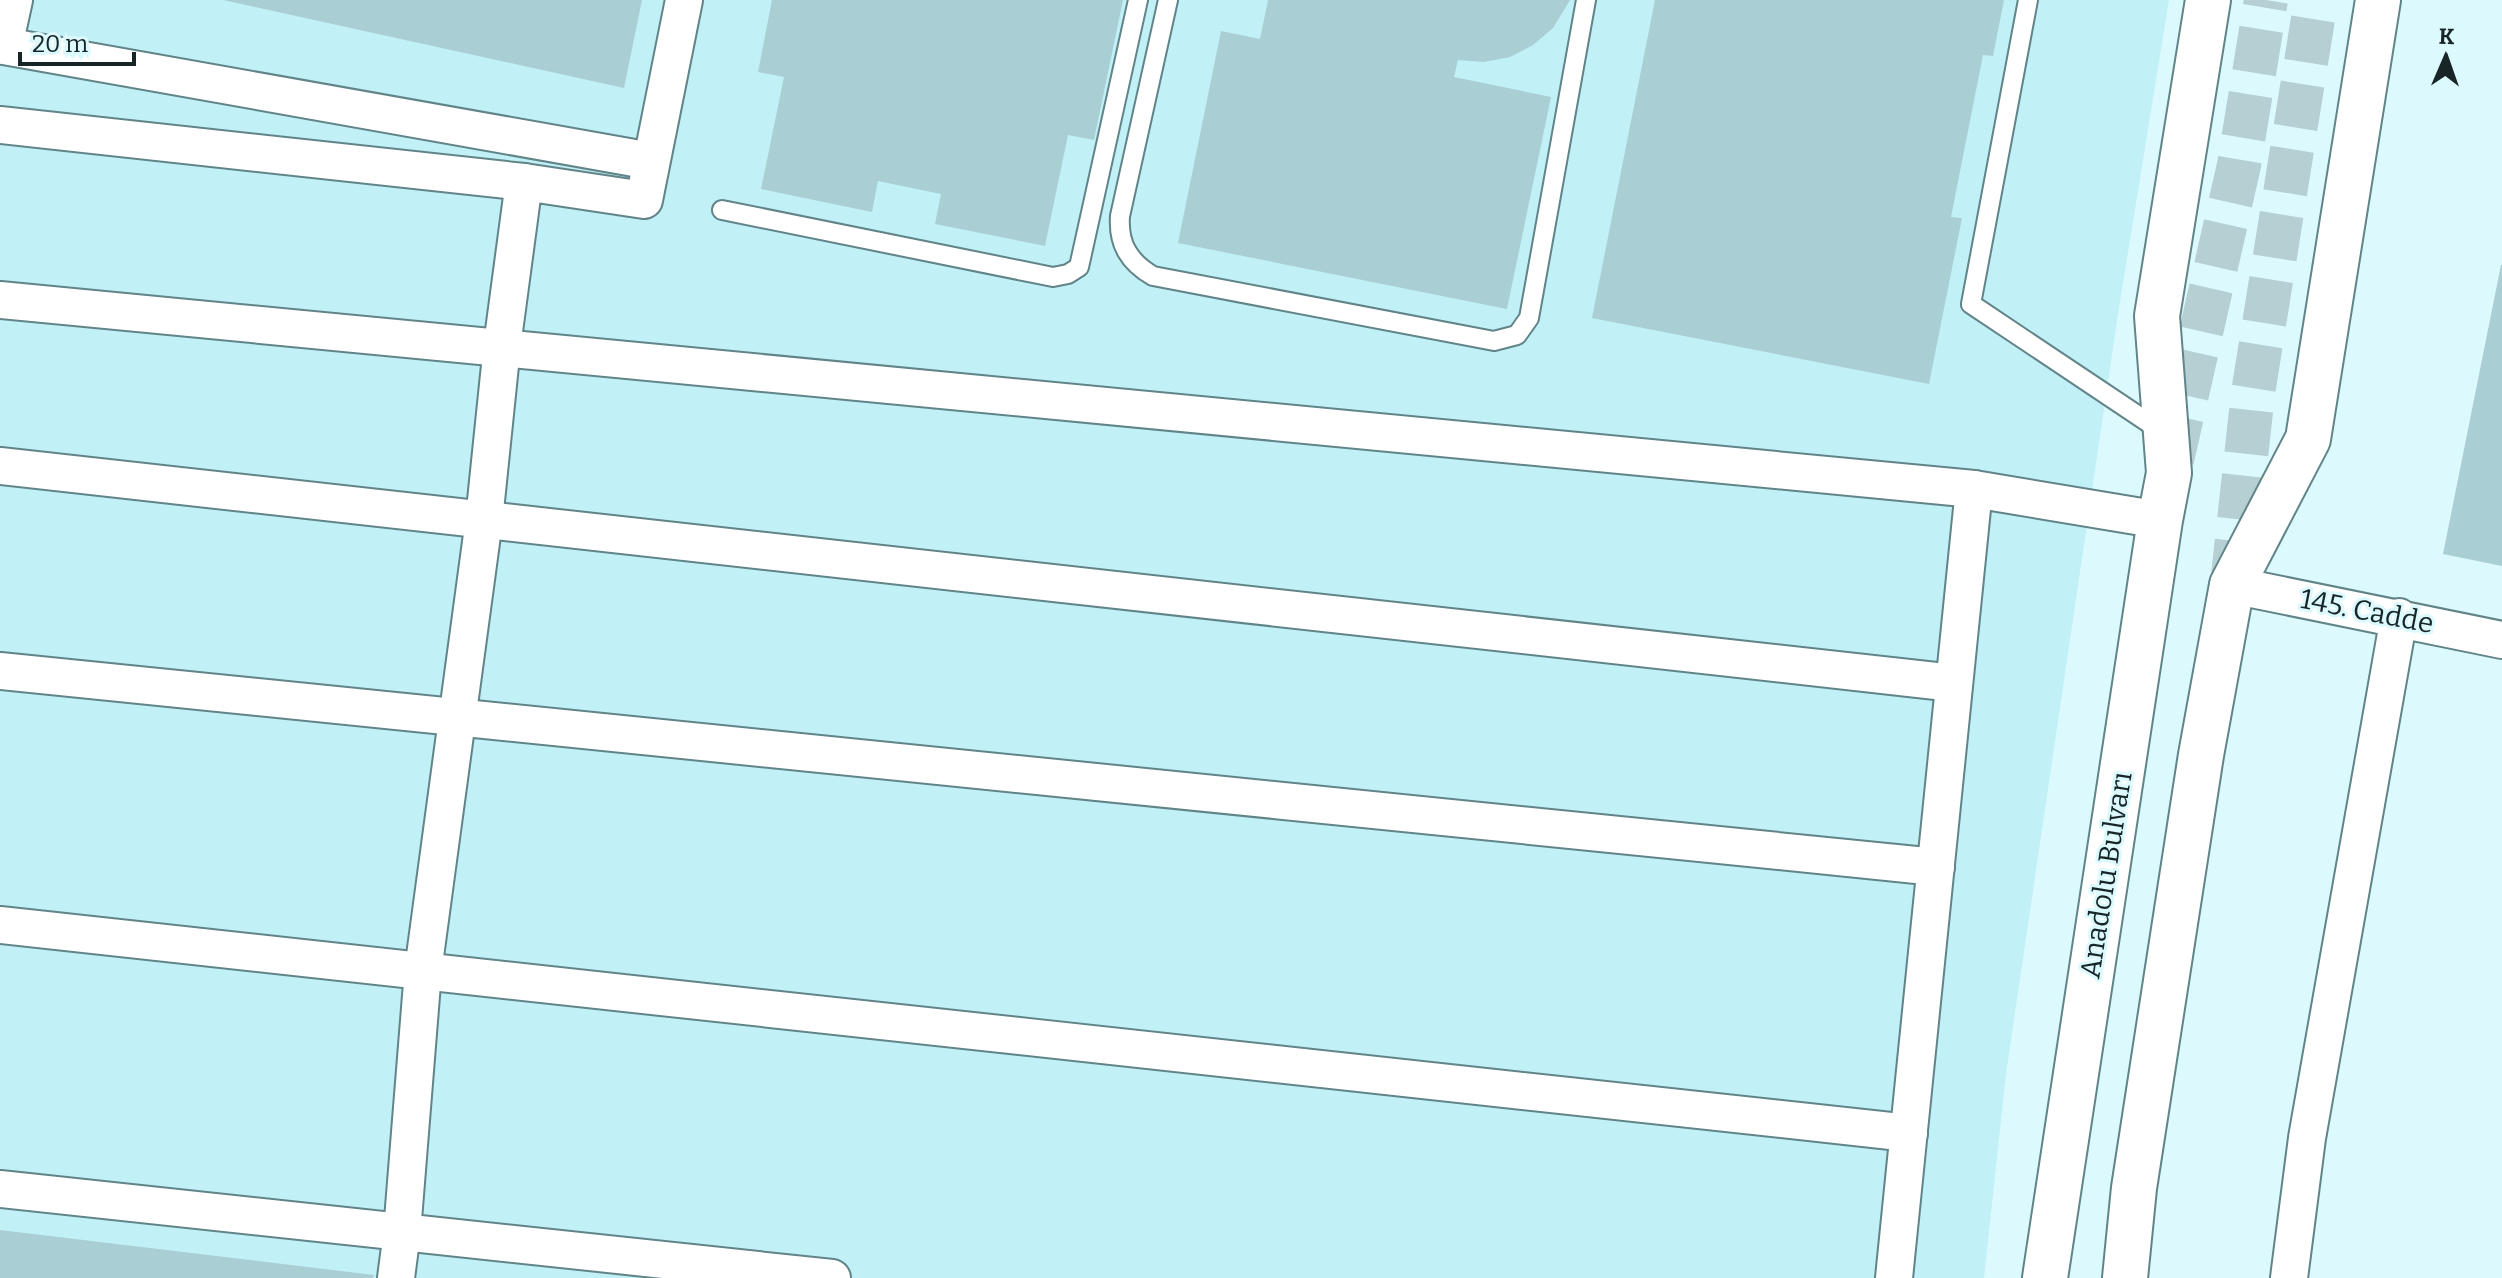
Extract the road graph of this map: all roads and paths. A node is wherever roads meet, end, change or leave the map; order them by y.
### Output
1 (14, 0) edge
2 (684, 0) edge
3 (1138, 0) edge
4 (1168, 0) edge
5 (1586, 0) edge
6 (2028, 0) edge
7 (2208, 0) edge
8 (2378, 0) edge
9 (2, 46) edge
10 (0, 125) edge
11 (651, 161) junction
12 (524, 182) junction
13 (722, 210) dead end
14 (0, 300) edge
15 (502, 346) junction
16 (2168, 454) junction
17 (0, 466) edge
18 (1974, 489) junction
19 (484, 520) junction
20 (2160, 520) junction
21 (2232, 585) junction
22 (2399, 617) junction
23 (2502, 640) edge
24 (0, 671) edge
25 (1954, 683) junction
26 (457, 718) junction
27 (1936, 867) junction
28 (0, 925) edge
29 (423, 971) junction
30 (1909, 1133) junction
31 (0, 1189) edge
32 (402, 1232) junction
33 (396, 1278) edge
34 (832, 1278) edge
35 (1894, 1278) edge
36 (2045, 1278) edge
37 (2125, 1278) edge
38 (2289, 1278) edge

1 - 9 street
2 - 11 street
3 - 13 lane
4 - 5 lane
6 - 16 lane
7 - 16 main road, Anadolu Bulvarı
8 - 21 main road
9 - 11 street
10 - 12 street
11 - 12 street
12 - 15 street
14 - 15 street
15 - 18 street
15 - 19 street
16 - 20 main road, Anadolu Bulvarı
17 - 19 street
18 - 20 street
18 - 25 street
19 - 25 street
19 - 26 street
20 - 36 main road, Anadolu Bulvarı
21 - 22 street, 145. Cadde
21 - 37 main road
22 - 23 street, 145. Cadde
22 - 38 street
24 - 26 street
25 - 27 street
26 - 27 street
26 - 29 street
27 - 30 street
28 - 29 street
29 - 30 street
29 - 32 street
30 - 35 street
31 - 32 street
32 - 33 street
32 - 34 street

